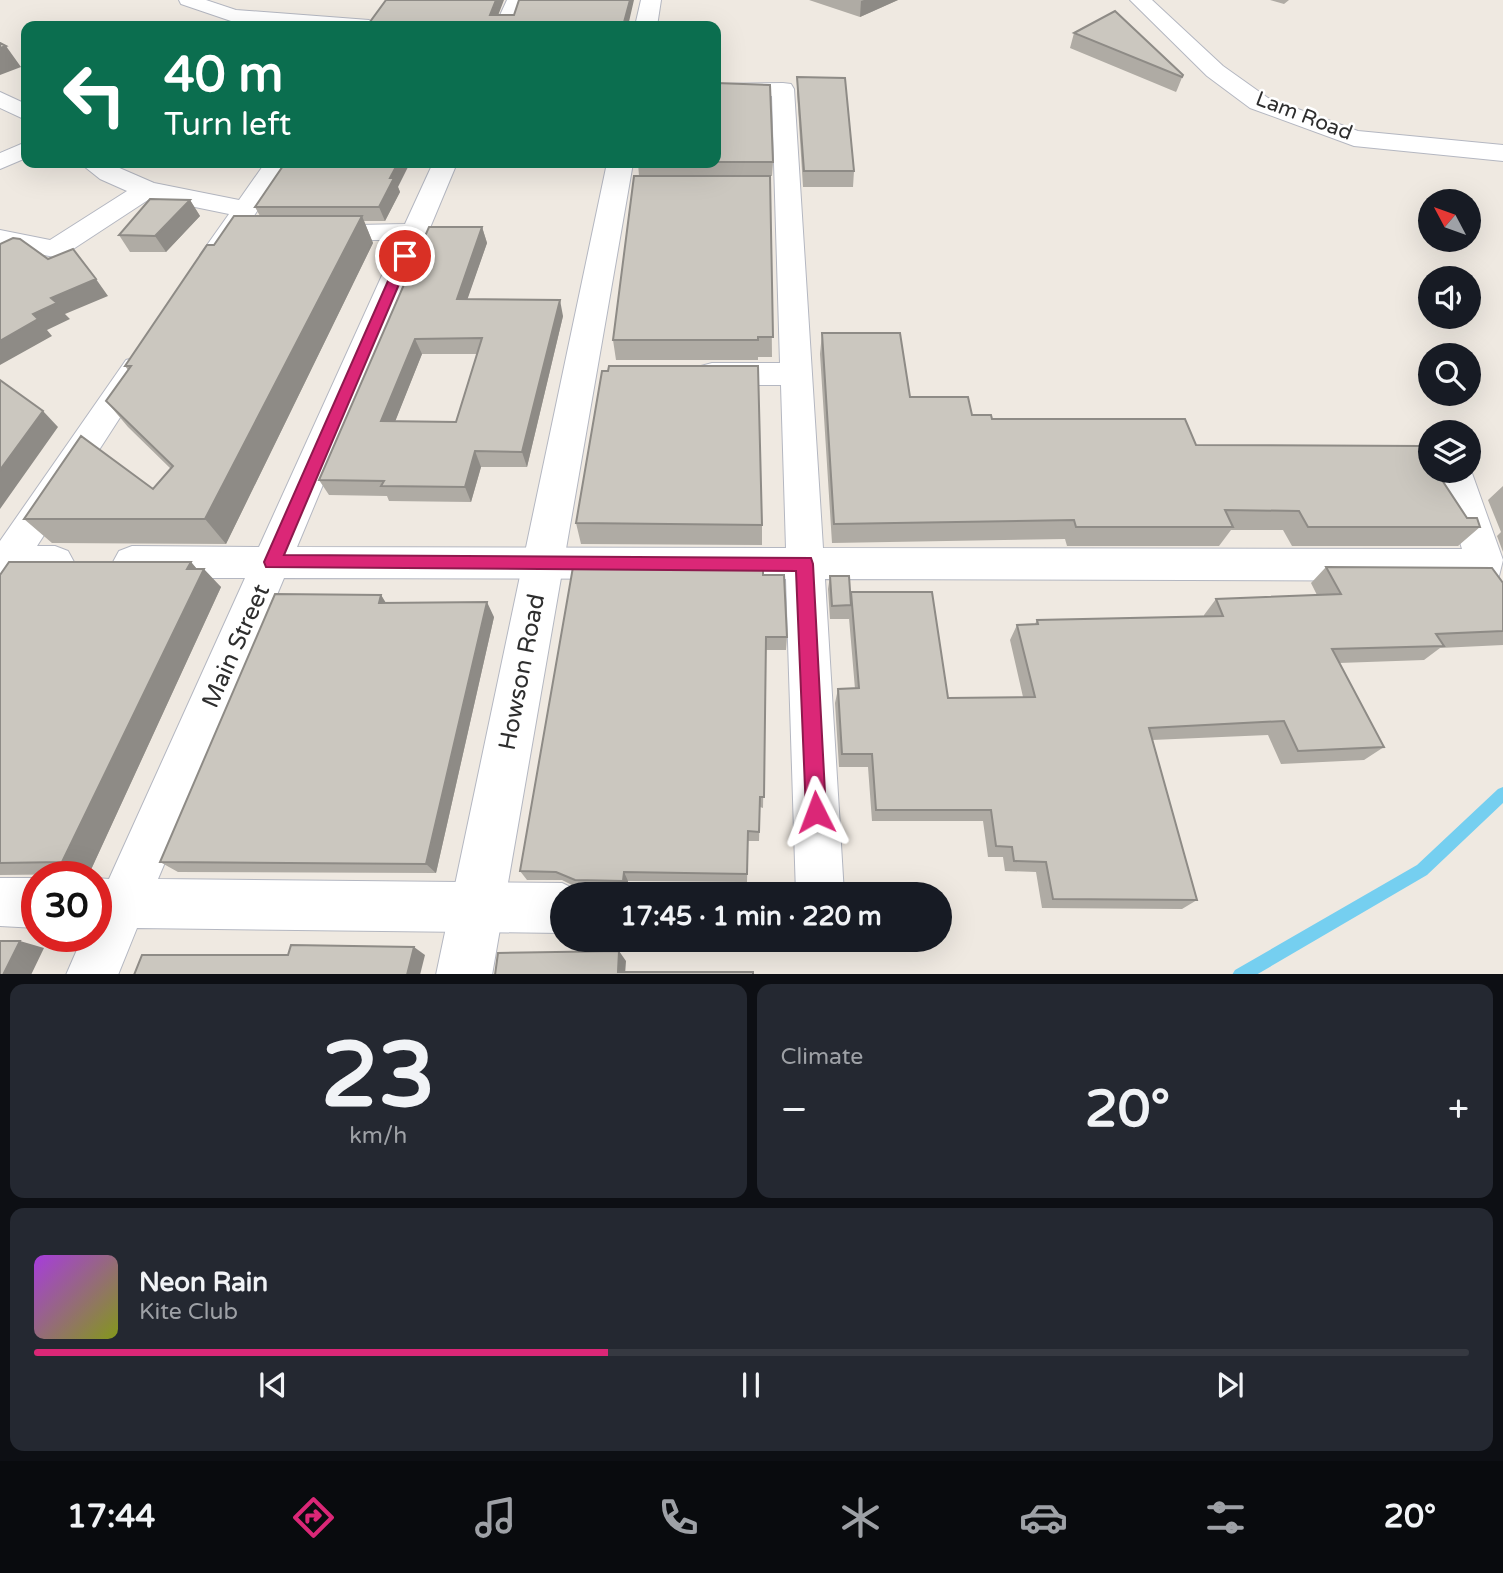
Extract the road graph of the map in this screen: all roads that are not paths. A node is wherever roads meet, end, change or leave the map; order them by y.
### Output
1 (188, 0) edge
2 (516, 0) edge
3 (651, 0) edge
4 (1140, 0) edge
5 (380, 9) edge
6 (227, 21) edge
7 (372, 21) edge
8 (507, 21) edge
9 (647, 21) edge
10 (721, 90) edge
11 (0, 99) edge
12 (21, 110) edge
13 (21, 152) edge
14 (1503, 153) edge
15 (0, 162) edge
16 (99, 168) edge
17 (274, 168) edge
18 (443, 168) edge
19 (626, 178) edge
20 (147, 189) junction
21 (244, 225) junction
22 (299, 232) edge
23 (415, 232) junction
24 (0, 238) edge
25 (198, 277) edge
26 (155, 342) edge
27 (683, 374) edge
28 (796, 374) junction
29 (1460, 483) edge
30 (272, 562) junction
31 (543, 564) junction
32 (804, 564) junction
33 (2, 565) edge
34 (819, 882) edge
35 (112, 899) edge
36 (0, 902) edge
37 (21, 902) edge
38 (112, 903) edge
39 (476, 907) junction
40 (550, 908) edge
41 (98, 952) edge
42 (92, 974) edge
43 (464, 974) edge

1 - 6 street
2 - 8 street
3 - 9 street
4 - 14 street, Lam Road
5 - 7 street
10 - 28 street
11 - 12 street
13 - 15 street
16 - 20 street
17 - 21 street
18 - 23 street, Main Street
19 - 31 street, Howson Road
20 - 21 street
20 - 24 street
21 - 25 street
22 - 23 street
23 - 30 street, Main Street
26 - 33 street
27 - 28 street
28 - 32 street
29 - 32 street
30 - 31 street
30 - 33 street
30 - 35 street, Main Street
31 - 32 street
31 - 39 street, Howson Road
32 - 34 street
36 - 37 street
38 - 39 street
39 - 40 street
39 - 43 street, Howson Road
41 - 42 street, Main Street

